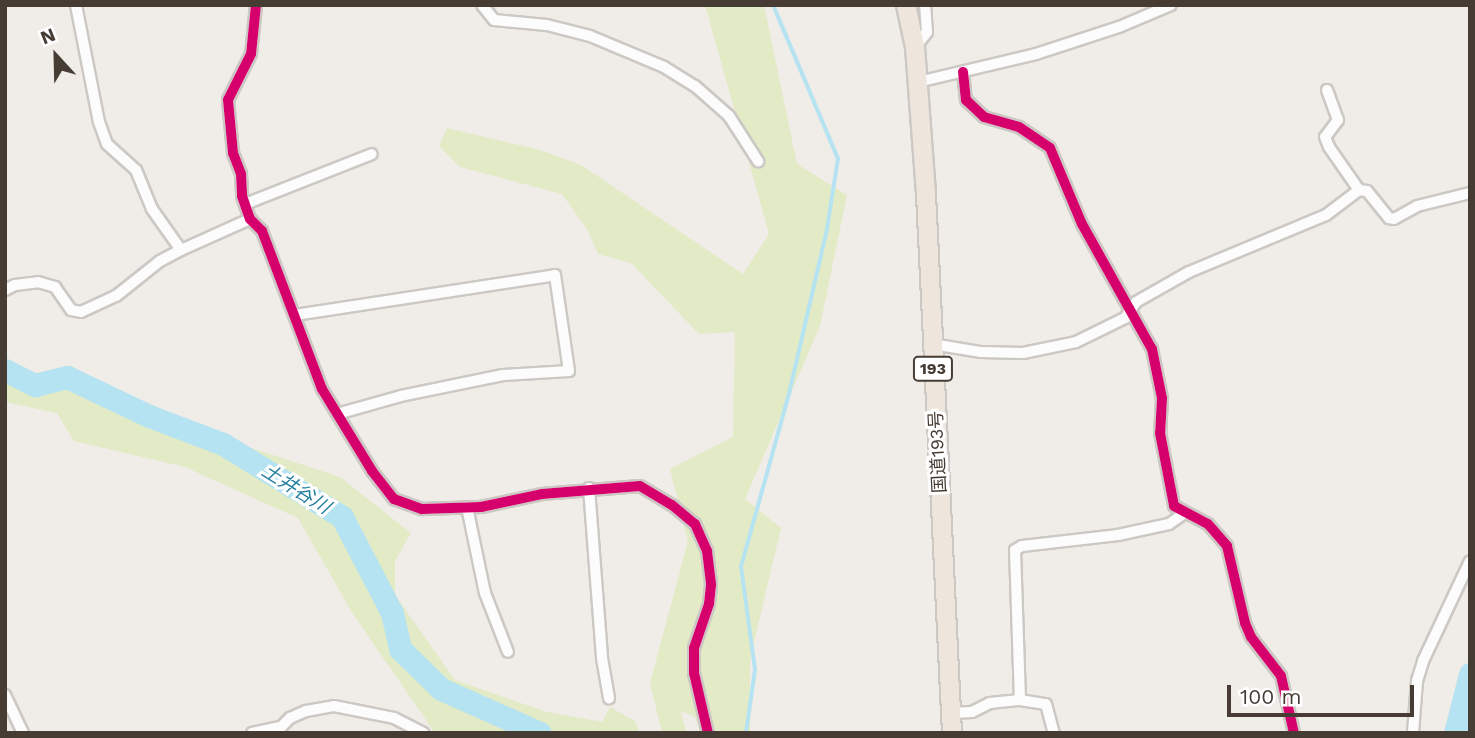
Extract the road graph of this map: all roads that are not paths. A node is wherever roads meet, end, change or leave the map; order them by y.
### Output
1 (76, 5) edge
2 (256, 5) edge
3 (482, 5) edge
4 (906, 5) edge
5 (925, 5) edge
6 (1171, 5) edge
7 (915, 47) junction
8 (963, 72) junction
9 (918, 82) junction
10 (1328, 90) dead end
11 (372, 154) dead end
12 (758, 161) dead end
13 (1359, 190) junction
14 (1470, 193) edge
15 (245, 204) junction
16 (250, 219) junction
17 (181, 250) junction
18 (5, 290) edge
19 (1130, 312) junction
20 (295, 315) junction
21 (932, 344) junction
22 (337, 414) junction
23 (589, 488) junction
24 (467, 507) junction
25 (1185, 513) junction
26 (1470, 561) edge
27 (508, 652) dead end
28 (5, 695) edge
29 (609, 698) dead end
30 (1020, 700) junction
31 (951, 713) junction
32 (23, 733) edge
33 (252, 733) edge
34 (423, 733) edge
35 (708, 733) edge
36 (952, 733) edge
37 (1054, 733) edge
38 (1294, 733) edge
39 (1413, 733) edge

1 - 17 street
2 - 15 street
3 - 12 street
4 - 7 highway, 国道193号 / 193
5 - 7 street
6 - 8 street
7 - 9 highway, 国道193号 / 193
8 - 9 street
8 - 19 street
9 - 21 highway, 国道193号 / 193
10 - 13 street
11 - 15 street
13 - 14 street
13 - 19 street
15 - 16 street
16 - 17 street
16 - 20 street
17 - 18 street
19 - 21 street
19 - 25 street
20 - 22 street
20 - 22 street
21 - 31 highway, 国道193号 / 193
22 - 24 street
23 - 24 street
23 - 29 street
23 - 35 street
24 - 27 street
25 - 30 street
25 - 38 street
26 - 39 street
28 - 32 street
30 - 31 street
30 - 37 street
31 - 36 highway, 国道193号 / 193
33 - 34 street

